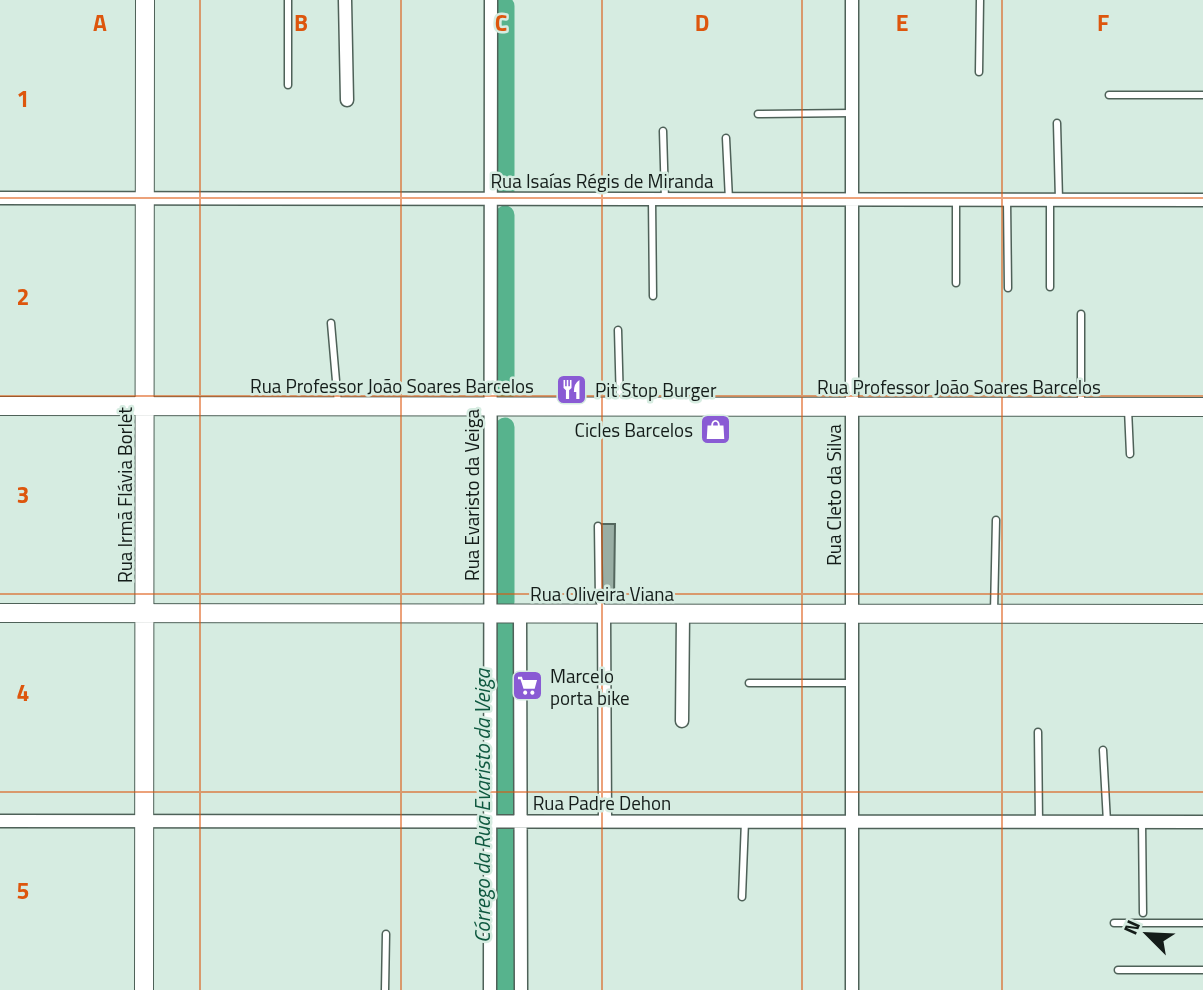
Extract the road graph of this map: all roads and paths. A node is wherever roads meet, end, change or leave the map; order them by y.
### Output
1 (145, 0) edge
2 (288, 0) edge
3 (345, 0) edge
4 (491, 0) edge
5 (852, 0) edge
6 (980, 0) edge
7 (979, 72) dead end
8 (288, 85) dead end
9 (1109, 95) dead end
10 (1203, 96) edge
11 (347, 100) dead end
12 (852, 113) junction
13 (758, 114) dead end
14 (1057, 123) dead end
15 (663, 131) dead end
16 (726, 138) dead end
17 (0, 198) edge
18 (145, 199) junction
19 (491, 199) junction
20 (659, 200) junction
21 (729, 200) junction
22 (852, 200) junction
23 (956, 200) junction
24 (1007, 200) junction
25 (1054, 200) junction
26 (1203, 200) edge
27 (956, 283) dead end
28 (1050, 287) dead end
29 (1008, 288) dead end
30 (653, 296) dead end
31 (1080, 314) dead end
32 (331, 323) dead end
33 (618, 330) dead end
34 (0, 406) edge
35 (145, 406) junction
36 (338, 406) junction
37 (491, 406) junction
38 (620, 406) junction
39 (852, 407) junction
40 (1082, 407) junction
41 (1128, 407) junction
42 (1203, 407) edge
43 (1130, 454) dead end
44 (996, 520) dead end
45 (598, 526) dead end
46 (0, 612) edge
47 (145, 613) junction
48 (491, 613) junction
49 (520, 614) junction
50 (604, 614) junction
51 (683, 614) junction
52 (852, 614) junction
53 (994, 614) junction
54 (1203, 614) edge
55 (748, 683) dead end
56 (852, 683) junction
57 (682, 721) dead end
58 (1038, 732) dead end
59 (1103, 750) dead end
60 (0, 821) edge
61 (144, 821) junction
62 (491, 821) junction
63 (520, 821) junction
64 (605, 821) junction
65 (745, 821) junction
66 (852, 821) junction
67 (1039, 822) junction
68 (1107, 822) junction
69 (1142, 822) junction
70 (1203, 822) edge
71 (742, 897) dead end
72 (1143, 913) dead end
73 (1114, 923) dead end
74 (1203, 923) edge
75 (386, 934) dead end
76 (1118, 970) dead end
77 (1203, 970) edge
78 (144, 990) edge
79 (385, 990) edge
80 (490, 990) edge
81 (521, 990) edge
82 (852, 990) edge

1 - 18 main road, Rua Irmã Flávia Borlet
2 - 8 lane
3 - 11 street
4 - 19 street, Rua Evaristo da Veiga
5 - 12 street, Rua Cleto da Silva
6 - 7 lane
9 - 10 lane
12 - 13 lane
12 - 22 street, Rua Cleto da Silva
14 - 25 lane
15 - 20 lane
16 - 21 lane
17 - 18 street, Rua Isaías Régis de Miranda
18 - 19 street, Rua Isaías Régis de Miranda
18 - 35 main road, Rua Irmã Flávia Borlet
19 - 20 street, Rua Isaías Régis de Miranda
19 - 37 street, Rua Evaristo da Veiga
20 - 21 street, Rua Isaías Régis de Miranda
20 - 30 lane
21 - 22 street, Rua Isaías Régis de Miranda
22 - 23 street, Rua Isaías Régis de Miranda
22 - 39 street, Rua Cleto da Silva
23 - 24 street, Rua Isaías Régis de Miranda
23 - 27 lane
24 - 25 street, Rua Isaías Régis de Miranda
24 - 29 lane
25 - 26 street, Rua Isaías Régis de Miranda
25 - 28 lane
31 - 40 lane
32 - 36 lane
33 - 38 lane
34 - 35 main road, Rua Professor João Soares Barcelos
35 - 36 main road, Rua Professor João Soares Barcelos
35 - 47 main road, Rua Irmã Flávia Borlet
36 - 37 main road, Rua Professor João Soares Barcelos
37 - 38 main road, Rua Professor João Soares Barcelos
37 - 48 street, Rua Evaristo da Veiga
38 - 39 main road, Rua Professor João Soares Barcelos
39 - 40 main road, Rua Professor João Soares Barcelos
39 - 52 street, Rua Cleto da Silva
40 - 41 main road, Rua Professor João Soares Barcelos
41 - 42 main road, Rua Professor João Soares Barcelos
41 - 43 lane
44 - 53 lane
45 - 50 lane
46 - 47 main road, Rua Oliveira Viana
47 - 48 main road, Rua Oliveira Viana
47 - 61 main road, Rua Irmã Flávia Borlet
48 - 49 main road, Rua Oliveira Viana
48 - 62 street, Rua Evaristo da Veiga
49 - 50 main road, Rua Oliveira Viana
49 - 63 street
50 - 51 main road, Rua Oliveira Viana
50 - 64 street
51 - 52 main road, Rua Oliveira Viana
51 - 57 street
52 - 53 main road, Rua Oliveira Viana
52 - 56 street, Rua Cleto da Silva
53 - 54 main road, Rua Oliveira Viana
55 - 56 lane
56 - 66 street, Rua Cleto da Silva
58 - 67 lane
59 - 68 lane
60 - 61 street, Rua Padre Dehon
61 - 62 street, Rua Padre Dehon
61 - 78 main road, Rua Irmã Flávia Borlet
62 - 63 street, Rua Padre Dehon
62 - 80 street, Rua Evaristo da Veiga
63 - 64 street, Rua Padre Dehon
63 - 81 street
64 - 65 street, Rua Padre Dehon
65 - 66 street, Rua Padre Dehon
65 - 71 lane
66 - 67 street, Rua Padre Dehon
66 - 82 street, Rua Cleto da Silva
67 - 68 street, Rua Padre Dehon
68 - 69 street, Rua Padre Dehon
69 - 70 street, Rua Padre Dehon
69 - 72 lane
73 - 74 lane
75 - 79 lane
76 - 77 lane

